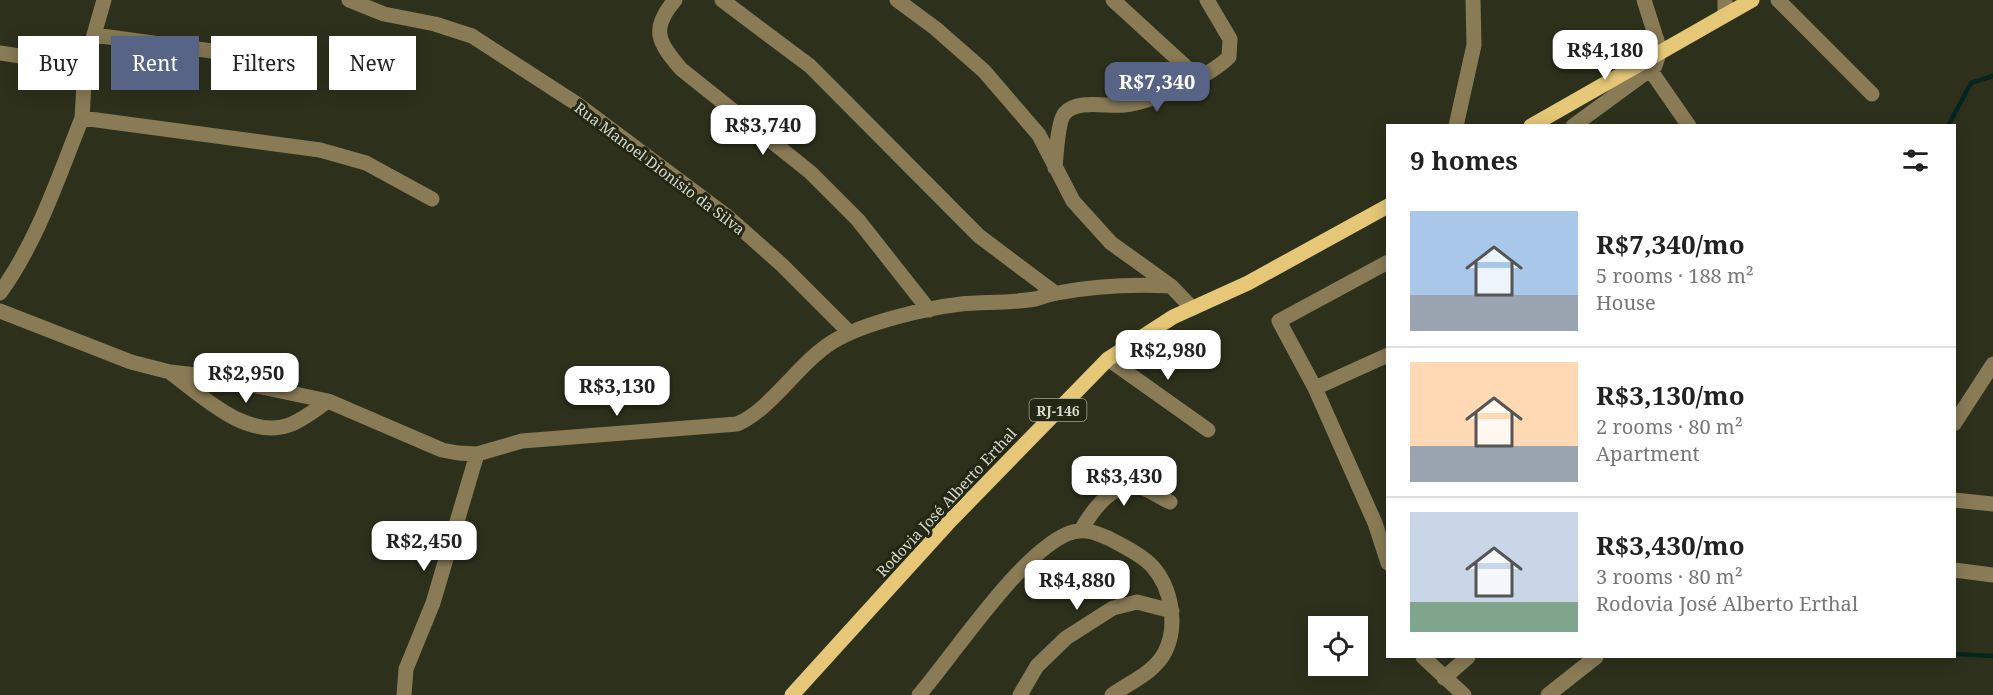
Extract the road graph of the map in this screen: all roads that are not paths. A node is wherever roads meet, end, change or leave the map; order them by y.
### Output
1 (104, 0) edge
2 (349, 0) edge
3 (675, 0) edge
4 (722, 0) edge
5 (897, 0) edge
6 (1113, 0) edge
7 (1207, 0) edge
8 (1473, 0) edge
9 (1644, 0) edge
10 (1752, 0) edge
11 (1778, 0) edge
12 (1725, 7) edge
13 (94, 35) joint
14 (1660, 50) junction
15 (211, 51) edge
16 (0, 53) edge
17 (18, 56) edge
18 (1651, 71) junction
19 (1197, 77) junction
20 (84, 90) edge
21 (1872, 94) dead end
22 (82, 118) junction
23 (1456, 124) edge
24 (1534, 124) edge
25 (1576, 124) edge
26 (1688, 124) edge
27 (1055, 168) junction
28 (432, 199) dead end
29 (1386, 208) edge
30 (1386, 263) edge
31 (1171, 286) junction
32 (0, 292) edge
33 (1055, 293) junction
34 (1192, 308) junction
35 (929, 310) junction
36 (0, 311) edge
37 (849, 332) junction
38 (1386, 356) edge
39 (1108, 358) junction
40 (1993, 364) edge
41 (170, 372) junction
42 (1315, 388) junction
43 (328, 401) junction
44 (1956, 421) edge
45 (1208, 430) dead end
46 (477, 454) junction
47 (1956, 500) edge
48 (1170, 502) dead end
49 (1993, 504) edge
50 (1081, 530) junction
51 (1386, 556) edge
52 (1956, 570) edge
53 (1993, 575) edge
54 (1172, 611) junction
55 (1424, 658) edge
56 (1467, 658) edge
57 (1595, 658) edge
58 (1444, 678) junction
59 (404, 695) edge
60 (792, 695) edge
61 (919, 695) edge
62 (1020, 695) edge
63 (1112, 695) edge
64 (1464, 695) edge
65 (1548, 695) edge

1 - 13 street
2 - 37 street, Rua Manoel Dionisio da Silva
3 - 35 street
4 - 33 street
5 - 27 street
6 - 19 street
7 - 19 street
8 - 23 street
9 - 14 street
10 - 12 main road
11 - 21 street
12 - 14 main road
13 - 15 street
14 - 18 street
14 - 24 main road
16 - 17 street
18 - 25 street
18 - 26 street
19 - 27 street
20 - 22 street
22 - 28 street
22 - 32 street
27 - 31 street
29 - 34 main road, Rodovia José Alberto Erthal / RJ-146
30 - 42 street
31 - 33 street
31 - 34 street
33 - 35 street
34 - 39 main road, Rodovia José Alberto Erthal / RJ-146
35 - 37 street
36 - 41 street
37 - 46 street
38 - 42 street
39 - 45 street
39 - 60 main road, Rodovia José Alberto Erthal / RJ-146
40 - 44 street
41 - 43 street
41 - 43 street
42 - 51 street
43 - 46 street
46 - 59 street
47 - 49 street
48 - 50 street
50 - 54 street
50 - 61 street
52 - 53 street
54 - 62 street
54 - 63 street
55 - 58 street
56 - 58 street
57 - 65 street
58 - 64 street

